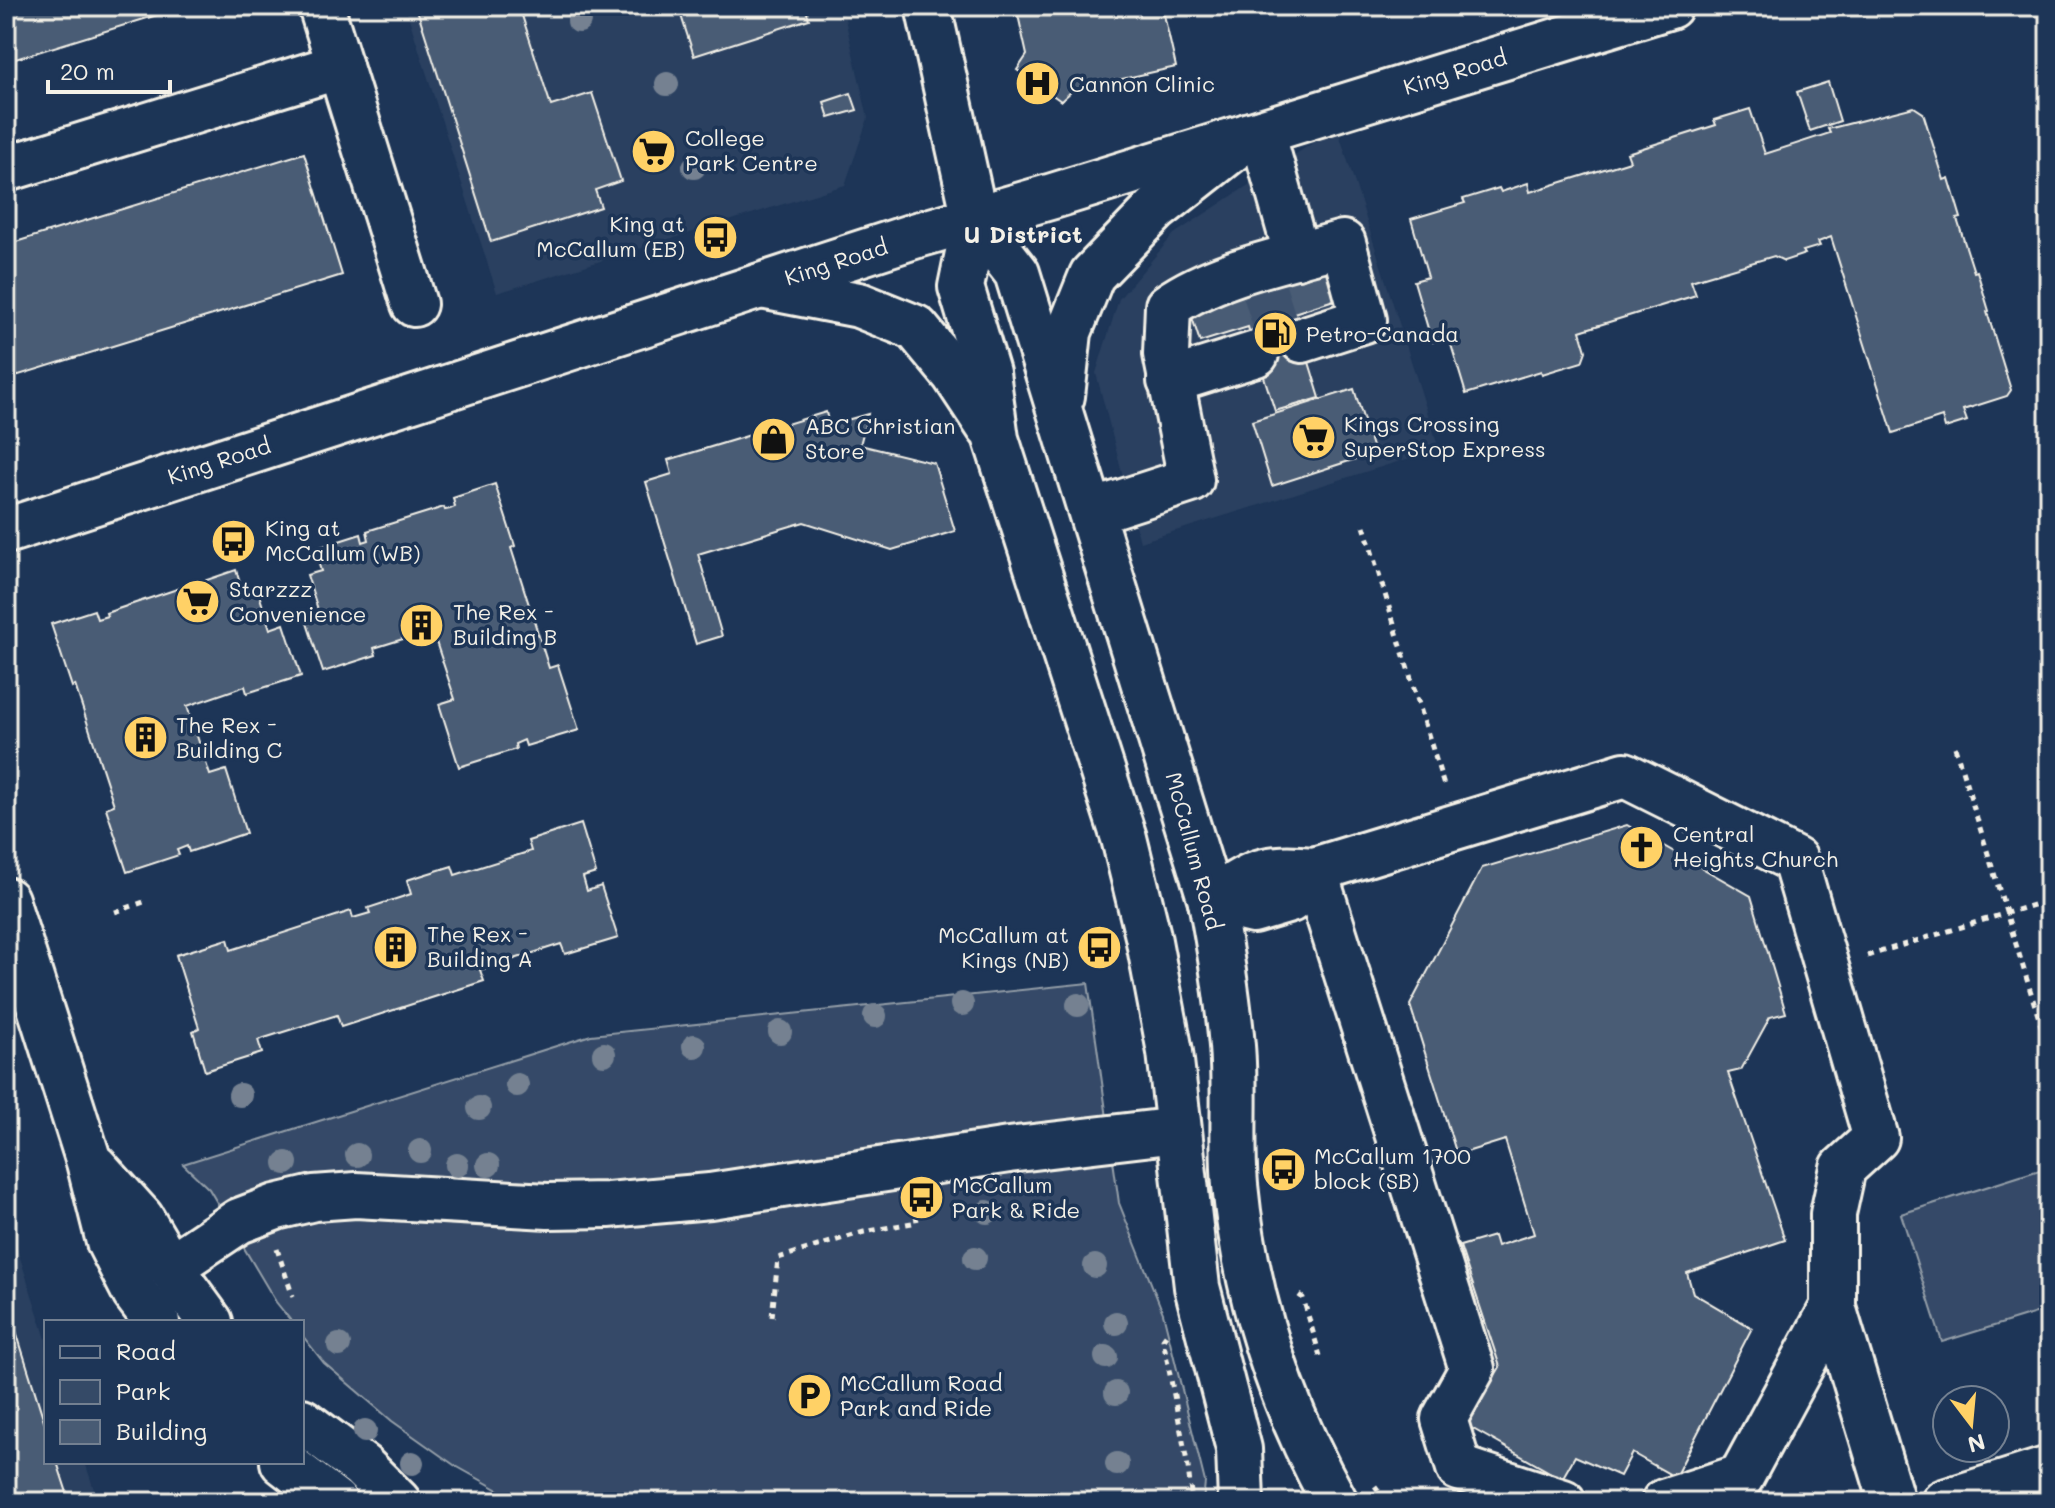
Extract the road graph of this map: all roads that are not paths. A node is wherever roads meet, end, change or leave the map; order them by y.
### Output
1 (321, 6) edge
2 (928, 6) edge
3 (1670, 6) edge
4 (340, 66) junction
5 (1256, 133) junction
6 (6, 169) edge
7 (975, 219) junction
8 (1273, 270) junction
9 (761, 286) junction
10 (414, 304) dead end
11 (1302, 340) dead end
12 (1256, 354) dead end
13 (1170, 381) junction
14 (1060, 410) junction
15 (996, 439) junction
16 (1092, 512) junction
17 (6, 531) edge
18 (1314, 870) junction
19 (6, 900) edge
20 (1211, 901) junction
21 (1178, 1130) junction
22 (89, 1162) junction
23 (170, 1267) junction
24 (1833, 1307) junction
25 (155, 1320) edge
26 (209, 1320) edge
27 (304, 1422) edge
28 (286, 1464) edge
29 (2049, 1469) edge
30 (1353, 1491) edge
31 (335, 1502) edge
32 (398, 1502) edge
33 (1241, 1502) edge
34 (1563, 1502) edge
35 (1664, 1502) edge
36 (1892, 1502) edge
37 (1944, 1502) edge

1 - 4 main road
2 - 7 main road, McCallum Road
3 - 5 main road, King Road
4 - 6 main road
4 - 10 main road
5 - 7 main road, King Road
5 - 8 main road
5 - 14 main road
7 - 9 main road, King Road
7 - 14 main road, McCallum Road
7 - 15 main road, McCallum Road
8 - 11 main road
8 - 13 main road
9 - 15 main road
9 - 17 main road, King Road
12 - 13 main road
13 - 16 main road
14 - 16 main road, McCallum Road
15 - 21 main road, McCallum Road
16 - 20 main road, McCallum Road
18 - 20 main road
18 - 24 main road
18 - 34 main road
19 - 22 main road
20 - 30 main road, McCallum Road
21 - 23 main road
21 - 33 main road, McCallum Road
22 - 23 main road
22 - 25 main road
23 - 26 main road
24 - 35 main road
24 - 36 main road
27 - 32 main road
28 - 31 main road
29 - 37 main road

